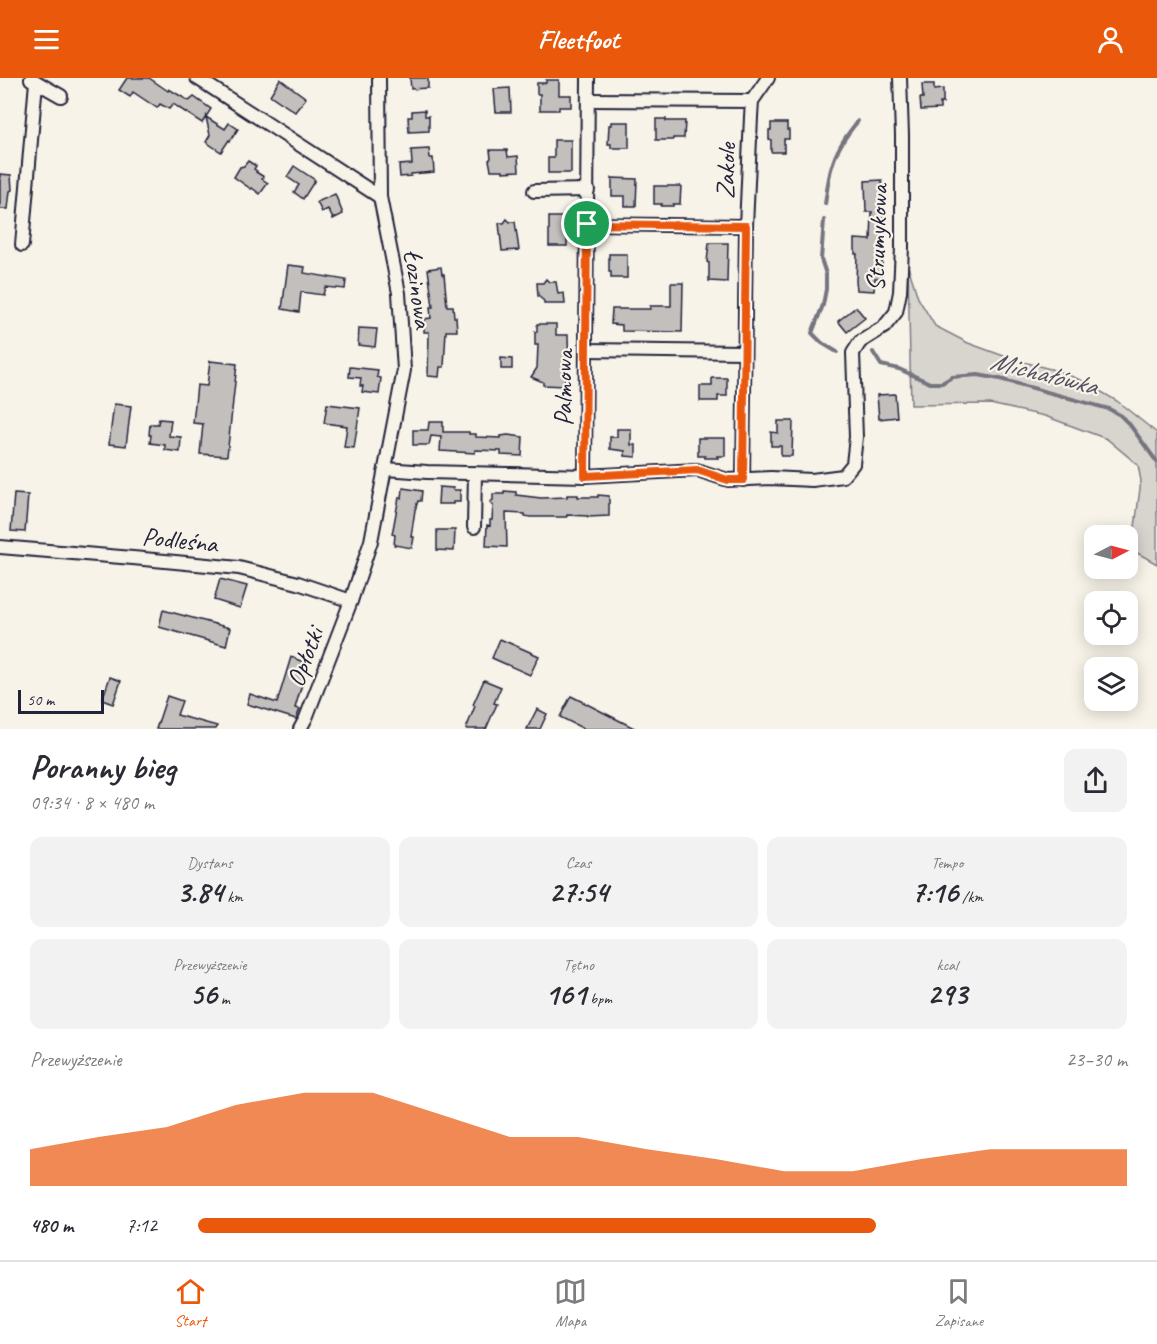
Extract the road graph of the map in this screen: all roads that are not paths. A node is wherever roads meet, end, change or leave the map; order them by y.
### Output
1 (196, 78) edge
2 (379, 78) edge
3 (588, 78) edge
4 (768, 78) edge
5 (900, 78) edge
6 (33, 80) edge
7 (61, 96) dead end
8 (588, 100) junction
9 (752, 101) junction
10 (588, 190) junction
11 (534, 191) dead end
12 (380, 197) junction
13 (587, 224) junction
14 (746, 226) junction
15 (22, 245) dead end
16 (586, 350) junction
17 (744, 352) junction
18 (385, 469) junction
19 (475, 473) junction
20 (585, 476) junction
21 (743, 480) junction
22 (474, 527) dead end
23 (0, 547) edge
24 (351, 601) junction
25 (303, 724) edge
26 (314, 729) edge

1 - 12 street
2 - 12 street, Łozinowa
3 - 8 street, Palmowa
4 - 9 street
5 - 21 street, Strumykowa
6 - 7 street
6 - 15 street
8 - 9 street
8 - 10 street, Palmowa
9 - 14 street, Zakole
10 - 11 street
10 - 13 street, Palmowa
12 - 18 street, Łozinowa
13 - 14 street
13 - 16 street, Palmowa
14 - 17 street, Zakole
16 - 17 street
16 - 20 street, Palmowa
17 - 21 street, Zakole
18 - 19 street
18 - 24 street, Łozinowa
19 - 20 street
19 - 22 street
20 - 21 street, Strumykowa
23 - 24 street, Podleśna
24 - 25 street, Opłotki
25 - 26 street

